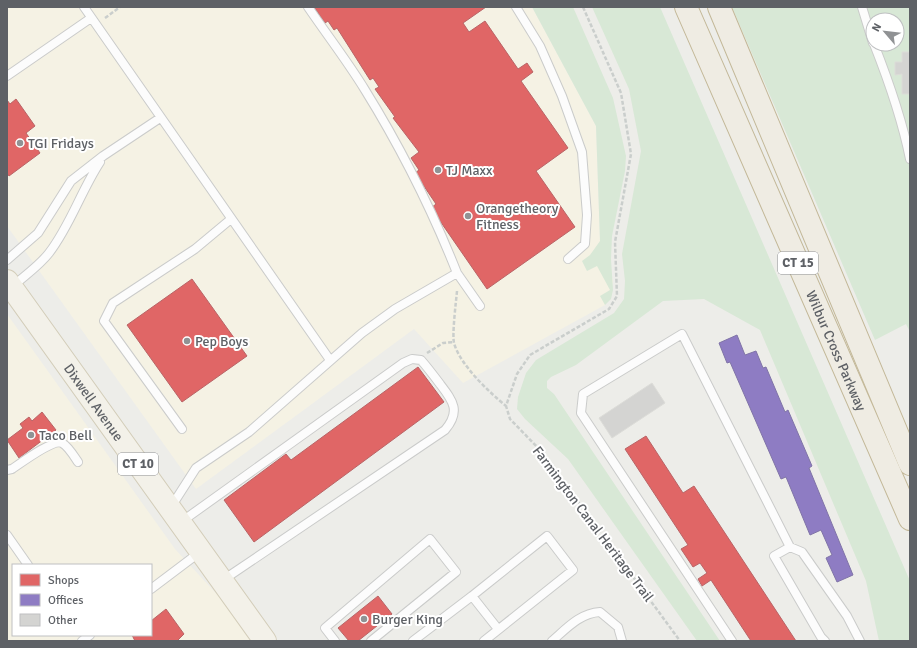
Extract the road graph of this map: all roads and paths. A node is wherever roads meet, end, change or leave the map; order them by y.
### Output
1 (84, 7) edge
2 (120, 7) edge
3 (308, 7) edge
4 (516, 7) edge
5 (686, 7) edge
6 (719, 7) edge
7 (862, 7) edge
8 (865, 17) edge
9 (91, 18) junction
10 (105, 18) dead end
11 (877, 52) edge
12 (7, 76) edge
13 (160, 118) junction
14 (103, 156) junction
15 (910, 159) edge
16 (231, 220) junction
17 (568, 259) dead end
18 (7, 260) edge
19 (457, 273) junction
20 (9, 286) edge
21 (480, 306) dead end
22 (454, 342) junction
23 (330, 360) junction
24 (421, 360) junction
25 (182, 428) dead end
26 (78, 462) dead end
27 (910, 464) edge
28 (7, 470) edge
29 (175, 516) junction
30 (910, 518) edge
31 (7, 535) edge
32 (790, 546) junction
33 (201, 551) junction
34 (27, 564) edge
35 (222, 580) junction
36 (152, 588) edge
37 (472, 596) junction
38 (498, 629) junction
39 (265, 641) edge
40 (335, 641) edge
41 (372, 641) edge
42 (413, 641) edge
43 (484, 641) edge
44 (552, 641) edge
45 (622, 641) edge
46 (680, 641) edge
47 (732, 641) edge
48 (825, 641) edge
49 (860, 641) edge

1 - 9 lane
2 - 10 path
3 - 19 lane
4 - 17 lane
5 - 30 highway, Wilbur Cross Parkway / CT 15
6 - 27 highway, Wilbur Cross Parkway / CT 15
7 - 8 lane
9 - 12 lane
9 - 13 lane
11 - 15 lane
13 - 14 lane
13 - 16 lane
14 - 18 lane
14 - 20 lane
16 - 23 lane
16 - 25 lane
19 - 21 lane
19 - 22 path
19 - 23 lane
20 - 29 main road, Dixwell Avenue / CT 10
22 - 24 path
22 - 46 path, Farmington Canal Heritage Trail
23 - 29 lane
24 - 29 lane
24 - 35 lane
26 - 28 lane
29 - 33 main road, Dixwell Avenue / CT 10
31 - 34 lane
32 - 47 lane
32 - 48 lane
32 - 49 lane
33 - 35 main road, Dixwell Avenue / CT 10
33 - 36 lane
35 - 39 main road, Dixwell Avenue / CT 10
37 - 38 lane
37 - 38 lane
37 - 42 lane
38 - 43 lane
40 - 41 lane
44 - 45 lane

